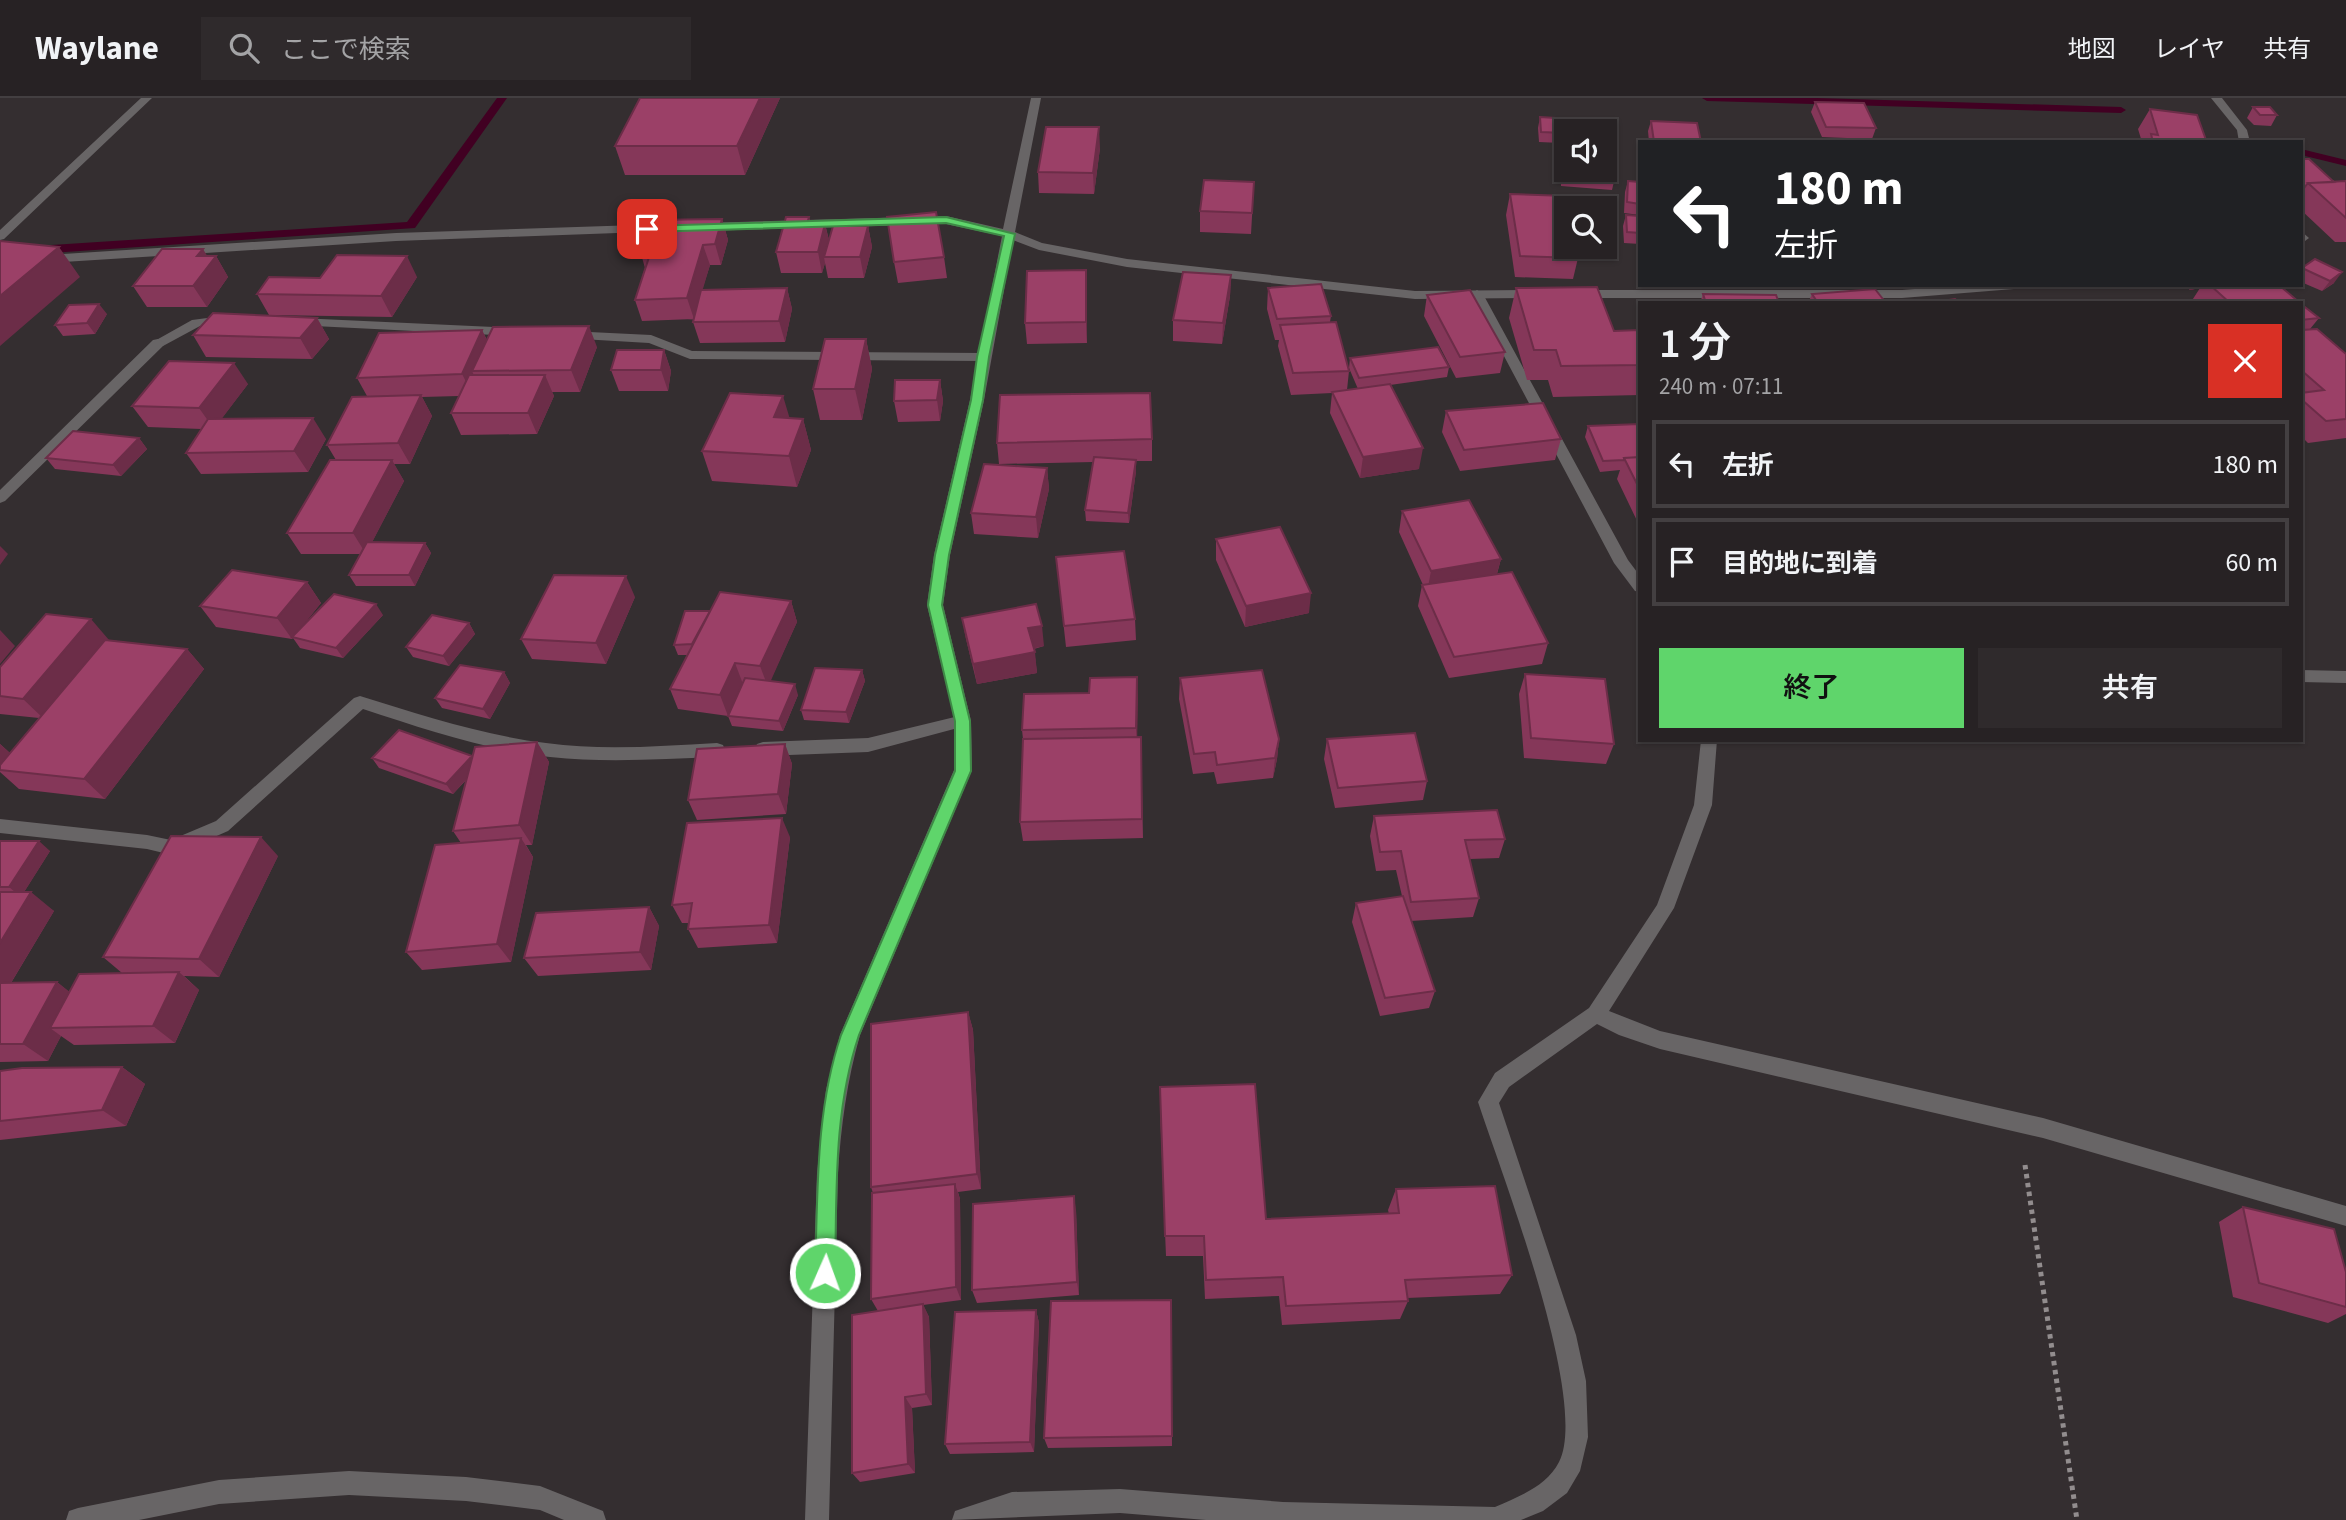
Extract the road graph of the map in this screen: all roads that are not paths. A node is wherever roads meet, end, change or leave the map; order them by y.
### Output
1 (147, 98) edge
2 (1036, 98) edge
3 (2216, 98) edge
4 (2244, 140) edge
5 (675, 228) edge
6 (689, 228) edge
7 (1009, 234) junction
8 (0, 236) edge
9 (0, 262) edge
10 (1989, 287) edge
11 (1477, 294) junction
12 (250, 320) edge
13 (291, 322) edge
14 (527, 333) edge
15 (554, 334) edge
16 (983, 357) junction
17 (0, 498) edge
18 (1638, 584) edge
19 (2303, 676) edge
20 (2346, 677) edge
21 (962, 721) junction
22 (1709, 742) edge
23 (0, 826) edge
24 (1596, 1014) junction
25 (2346, 1216) edge
26 (78, 1520) edge
27 (594, 1520) edge
28 (817, 1520) edge
29 (964, 1520) edge

1 - 8 street
2 - 7 street
3 - 4 street
5 - 9 street
6 - 7 street
7 - 11 street
7 - 16 street
10 - 11 street
11 - 18 street
12 - 17 street
13 - 14 street
15 - 16 street
16 - 21 street
19 - 20 street
21 - 23 street
21 - 28 street
22 - 24 street
24 - 25 street
24 - 29 street
26 - 27 street

